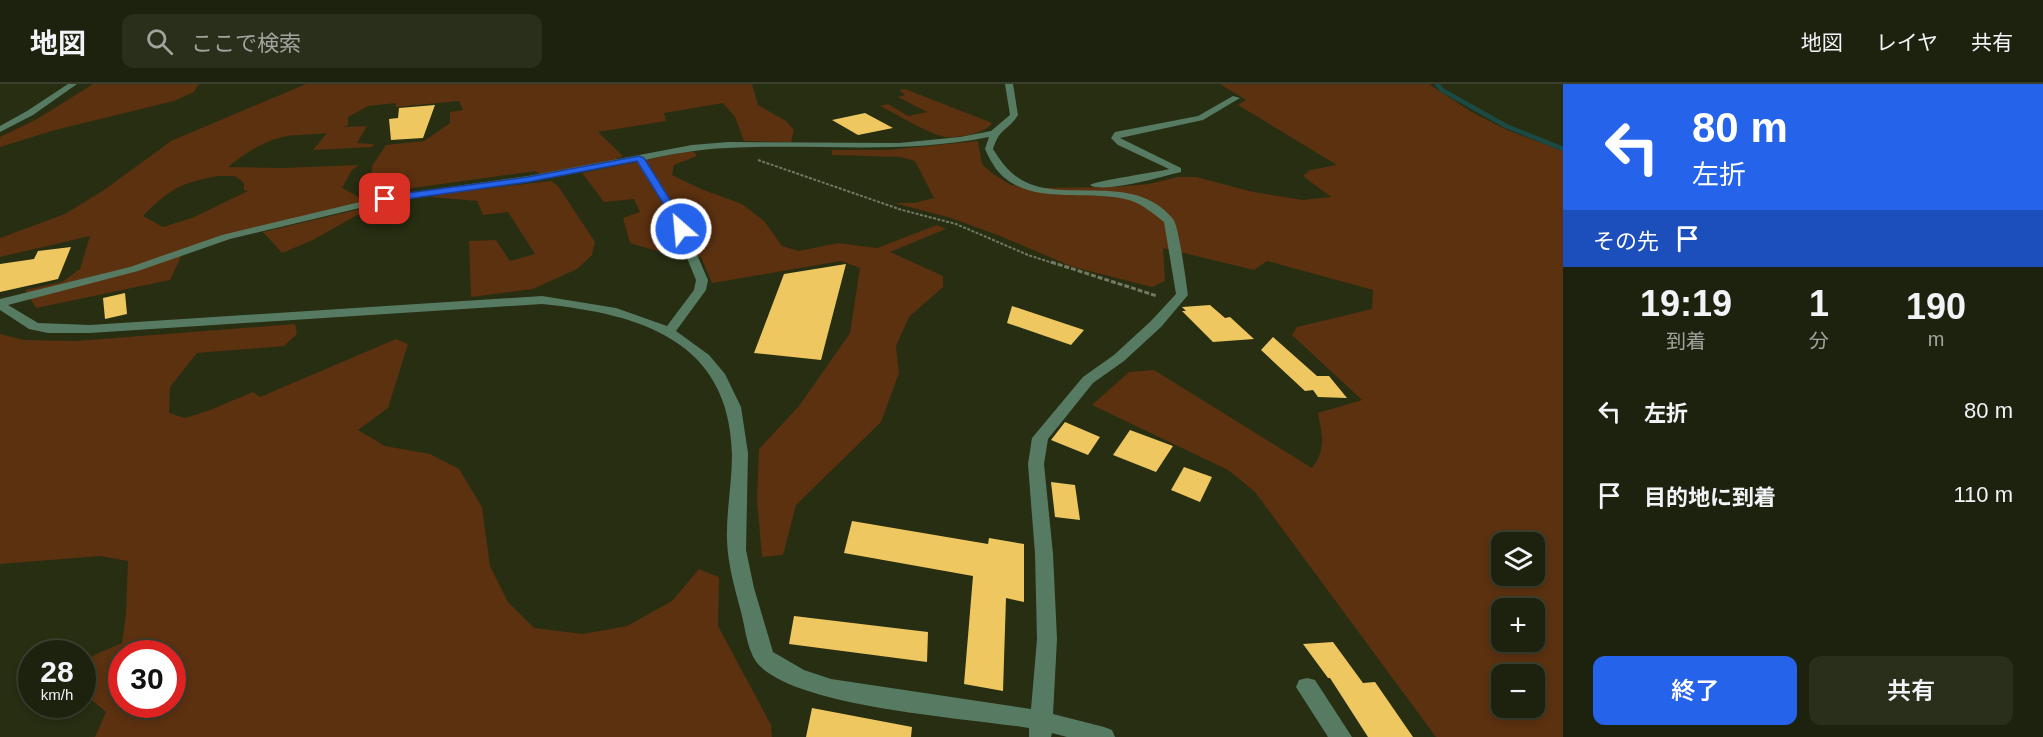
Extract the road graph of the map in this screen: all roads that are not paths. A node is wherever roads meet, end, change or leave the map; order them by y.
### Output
1 (73, 84) edge
2 (1009, 84) edge
3 (1236, 99) dead end
4 (0, 129) edge
5 (994, 133) junction
6 (639, 158) junction
7 (1017, 183) junction
8 (0, 304) edge
9 (669, 332) junction
10 (1307, 687) dead end
11 (1040, 729) edge
12 (1104, 737) edge
13 (1341, 737) edge

1 - 4 street
2 - 5 street
3 - 7 street
5 - 6 street
5 - 7 street
6 - 8 street
6 - 9 street
7 - 11 street
8 - 9 street
9 - 11 street
10 - 13 street
11 - 12 street

